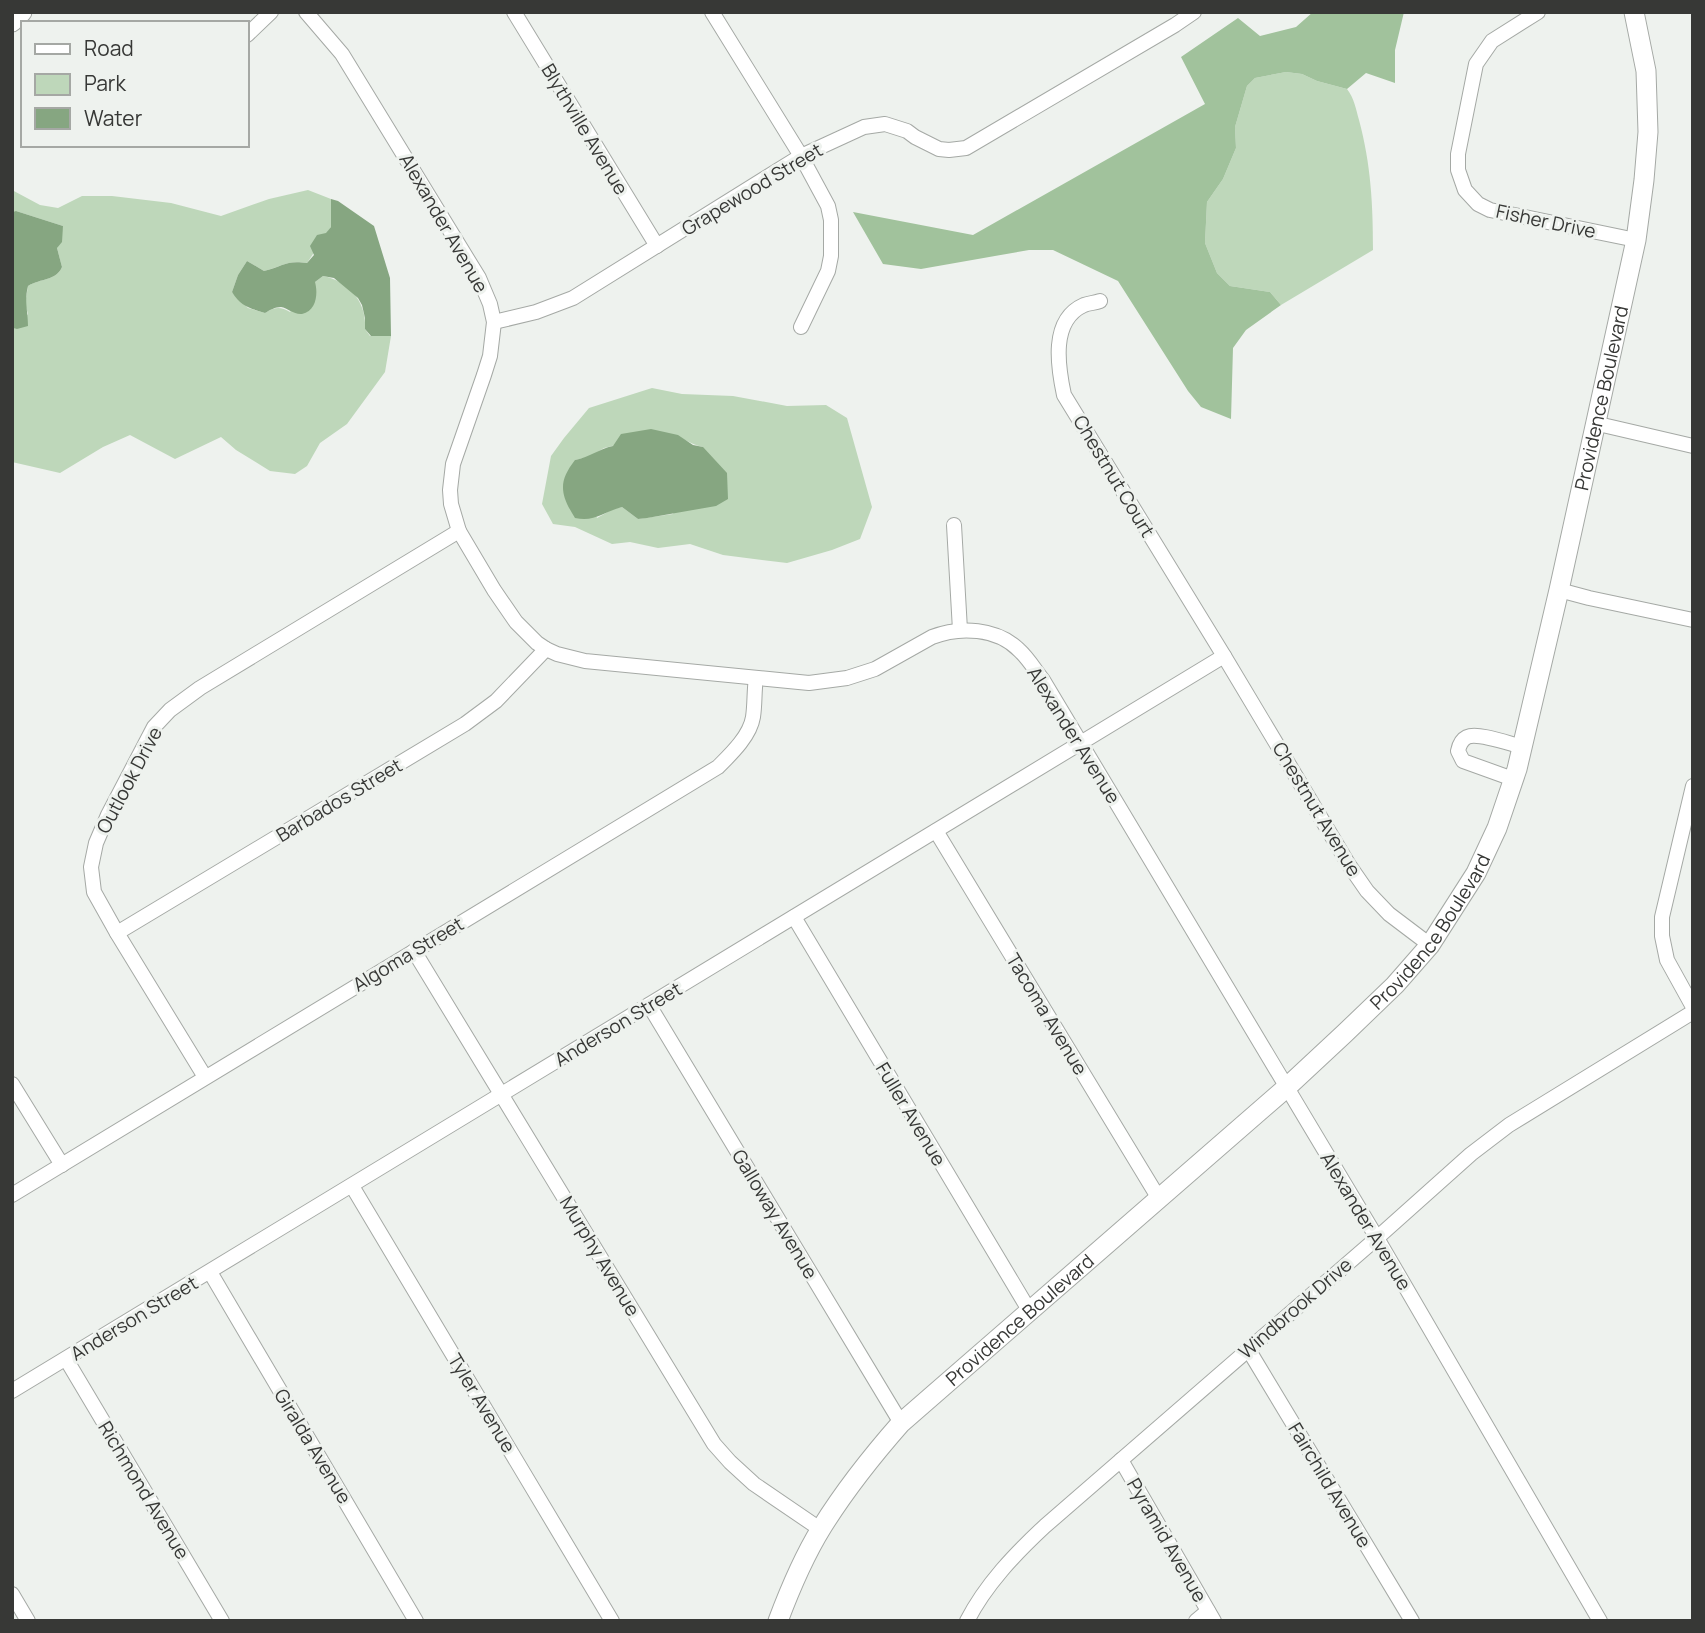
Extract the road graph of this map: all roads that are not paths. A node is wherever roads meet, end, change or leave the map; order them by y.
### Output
1 (271, 12) edge
2 (306, 12) edge
3 (514, 12) edge
4 (712, 12) edge
5 (1194, 12) edge
6 (1538, 12) edge
7 (1634, 12) edge
8 (248, 34) edge
9 (801, 156) junction
10 (1636, 240) junction
11 (657, 246) junction
12 (1100, 302) dead end
13 (494, 322) junction
14 (801, 327) dead end
15 (1594, 424) junction
16 (1693, 446) edge
17 (954, 525) dead end
18 (459, 531) junction
19 (1559, 590) junction
20 (1693, 620) edge
21 (960, 630) junction
22 (547, 649) junction
23 (1224, 656) junction
24 (756, 678) junction
25 (1080, 742) junction
26 (1523, 747) junction
27 (1513, 779) junction
28 (1693, 786) edge
29 (936, 831) junction
30 (793, 917) junction
31 (117, 933) junction
32 (1430, 945) junction
33 (414, 951) junction
34 (649, 1005) junction
35 (1693, 1007) edge
36 (1693, 1012) edge
37 (205, 1077) junction
38 (12, 1084) edge
39 (1286, 1088) junction
40 (502, 1094) junction
41 (62, 1165) junction
42 (352, 1186) junction
43 (12, 1195) edge
44 (1158, 1198) junction
45 (1377, 1238) junction
46 (210, 1272) junction
47 (1029, 1310) junction
48 (1248, 1349) junction
49 (66, 1359) junction
50 (12, 1391) edge
51 (901, 1423) junction
52 (1121, 1460) junction
53 (820, 1529) junction
54 (12, 1594) edge
55 (1211, 1616) edge
56 (29, 1621) edge
57 (222, 1621) edge
58 (416, 1621) edge
59 (612, 1621) edge
60 (778, 1621) edge
61 (967, 1621) edge
62 (1196, 1621) edge
63 (1412, 1621) edge
64 (1600, 1621) edge

1 - 8 street
2 - 13 street, Alexander Avenue
3 - 11 street, Blythville Avenue
4 - 9 street
5 - 9 street, Grapewood Street
6 - 10 street, Fisher Drive
7 - 10 main road, Providence Boulevard
9 - 11 street, Grapewood Street
9 - 14 street
10 - 15 main road, Providence Boulevard
11 - 13 street, Grapewood Street
12 - 23 street, Chestnut Court
13 - 18 street, Alexander Avenue
15 - 16 street
15 - 19 main road, Providence Boulevard
17 - 21 street
18 - 22 street, Alexander Avenue
18 - 31 street, Outlook Drive
19 - 20 street
19 - 26 main road, Providence Boulevard
21 - 24 street, Alexander Avenue
21 - 25 street, Alexander Avenue
22 - 24 street, Alexander Avenue
22 - 31 street, Barbados Street
23 - 25 street, Anderson Street
23 - 32 street, Chestnut Avenue
24 - 33 street, Algoma Street
25 - 29 street, Anderson Street
25 - 39 street, Alexander Avenue
26 - 27 main road, Providence Boulevard
26 - 27 street
27 - 32 main road, Providence Boulevard
28 - 35 street
29 - 30 street, Anderson Street
29 - 44 street, Tacoma Avenue
30 - 34 street, Anderson Street
30 - 47 street, Fuller Avenue
31 - 37 street, Outlook Drive
32 - 39 main road, Providence Boulevard
33 - 37 street, Algoma Street
33 - 40 street, Murphy Avenue
34 - 40 street, Anderson Street
34 - 51 street, Galloway Avenue
36 - 45 street, Windbrook Drive
37 - 41 street, Algoma Street
38 - 41 street
39 - 44 main road, Providence Boulevard
39 - 45 street, Alexander Avenue
40 - 42 street, Anderson Street
40 - 53 street, Murphy Avenue
41 - 43 street, Algoma Street
42 - 46 street, Anderson Street
42 - 59 street, Tyler Avenue
44 - 47 main road, Providence Boulevard
45 - 48 street, Windbrook Drive
45 - 64 street, Alexander Avenue
46 - 49 street, Anderson Street
46 - 58 street, Giralda Avenue
47 - 51 main road, Providence Boulevard
48 - 52 street, Windbrook Drive
48 - 63 street, Fairchild Avenue
49 - 50 street, Anderson Street
49 - 57 street, Richmond Avenue
51 - 53 main road, Providence Boulevard
52 - 55 street, Pyramid Avenue
52 - 61 street, Windbrook Drive
53 - 60 main road, Providence Boulevard
54 - 56 street
55 - 62 street

